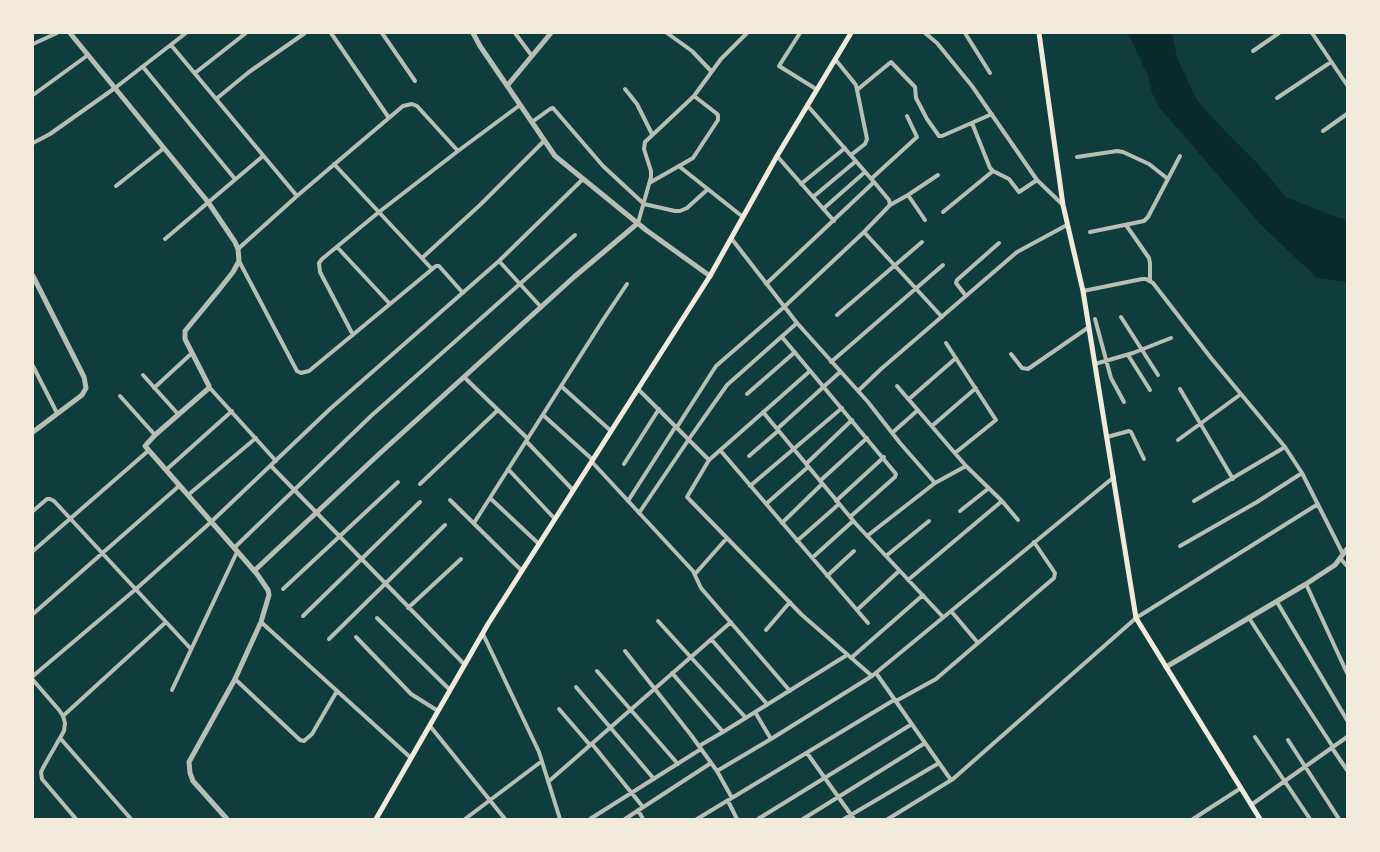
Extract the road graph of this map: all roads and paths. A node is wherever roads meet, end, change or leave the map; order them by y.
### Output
1 (57, 33) edge
2 (70, 33) edge
3 (186, 33) edge
4 (246, 33) edge
5 (305, 33) edge
6 (331, 33) edge
7 (382, 33) edge
8 (473, 33) edge
9 (515, 33) edge
10 (551, 33) edge
11 (667, 33) edge
12 (747, 33) edge
13 (800, 33) edge
14 (851, 33) edge
15 (925, 33) edge
16 (965, 33) edge
17 (1040, 33) edge
18 (1279, 33) edge
19 (1312, 33) edge
20 (33, 44) edge
21 (171, 45) junction
22 (1252, 51) dead end
23 (88, 56) junction
24 (532, 56) junction
25 (835, 59) junction
26 (1331, 62) junction
27 (142, 67) junction
28 (711, 71) junction
29 (195, 73) junction
30 (990, 73) dead end
31 (415, 81) dead end
32 (1347, 84) edge
33 (507, 86) junction
34 (115, 88) junction
35 (625, 89) dead end
36 (816, 89) junction
37 (857, 90) junction
38 (33, 95) edge
39 (694, 96) junction
40 (1277, 98) dead end
41 (216, 99) junction
42 (520, 105) junction
43 (807, 105) junction
44 (992, 114) junction
45 (1347, 114) edge
46 (907, 116) dead end
47 (389, 117) junction
48 (532, 122) junction
49 (972, 123) junction
50 (1323, 131) dead end
51 (653, 134) junction
52 (544, 141) junction
53 (33, 143) edge
54 (164, 148) junction
55 (845, 148) junction
56 (458, 151) junction
57 (851, 155) junction
58 (263, 156) junction
59 (777, 156) junction
60 (1180, 156) dead end
61 (1077, 157) dead end
62 (856, 160) junction
63 (334, 164) junction
64 (680, 167) junction
65 (993, 171) junction
66 (866, 172) junction
67 (938, 175) dead end
68 (235, 179) junction
69 (583, 179) junction
70 (1168, 179) junction
71 (1037, 180) junction
72 (873, 181) junction
73 (651, 183) junction
74 (801, 184) junction
75 (117, 186) dead end
76 (708, 189) junction
77 (908, 195) junction
78 (297, 196) junction
79 (813, 197) junction
80 (207, 202) junction
81 (644, 204) junction
82 (890, 205) junction
83 (1063, 206) junction
84 (823, 209) junction
85 (379, 212) junction
86 (943, 212) dead end
87 (742, 217) junction
88 (925, 220) dead end
89 (834, 221) junction
90 (638, 223) junction
91 (1067, 225) junction
92 (1126, 225) junction
93 (864, 232) junction
94 (1090, 232) dead end
95 (575, 235) dead end
96 (731, 237) junction
97 (165, 239) dead end
98 (922, 243) dead end
99 (999, 243) dead end
100 (337, 247) junction
101 (238, 249) junction
102 (422, 258) junction
103 (238, 261) junction
104 (499, 261) junction
105 (943, 265) dead end
106 (894, 266) junction
107 (432, 268) junction
108 (33, 276) edge
109 (710, 276) junction
110 (1150, 280) junction
111 (627, 284) dead end
112 (766, 284) junction
113 (520, 285) junction
114 (915, 288) junction
115 (1083, 291) junction
116 (463, 293) junction
117 (966, 296) junction
118 (390, 304) junction
119 (784, 307) junction
120 (541, 308) junction
121 (837, 315) dead end
122 (942, 317) junction
123 (1121, 317) dead end
124 (1095, 319) dead end
125 (797, 323) junction
126 (1089, 327) junction
127 (353, 335) junction
128 (782, 337) junction
129 (1171, 338) dead end
130 (946, 342) dead end
131 (1142, 350) junction
132 (192, 352) junction
133 (795, 352) junction
134 (1011, 354) dead end
135 (1128, 355) junction
136 (956, 358) junction
137 (1105, 361) junction
138 (831, 362) junction
139 (1095, 364) junction
140 (33, 366) edge
141 (810, 371) junction
142 (840, 372) junction
143 (143, 375) dead end
144 (1158, 375) dead end
145 (464, 377) junction
146 (561, 386) junction
147 (897, 386) dead end
148 (209, 387) junction
149 (824, 387) junction
150 (154, 388) junction
151 (976, 388) junction
152 (638, 389) junction
153 (1180, 389) dead end
154 (1150, 390) dead end
155 (858, 391) junction
156 (747, 394) dead end
157 (1241, 394) junction
158 (120, 396) dead end
159 (909, 399) junction
160 (1124, 402) dead end
161 (842, 408) junction
162 (498, 410) junction
163 (659, 410) junction
164 (232, 411) junction
165 (918, 411) junction
166 (763, 412) junction
167 (57, 413) junction
168 (178, 414) junction
169 (543, 415) junction
170 (852, 420) junction
171 (1200, 423) junction
172 (932, 426) junction
173 (676, 427) junction
174 (778, 430) junction
175 (611, 431) junction
176 (33, 432) edge
177 (892, 433) junction
178 (155, 435) junction
179 (1107, 437) junction
180 (256, 438) junction
181 (867, 438) junction
182 (689, 439) junction
183 (526, 440) junction
184 (1178, 440) dead end
185 (1285, 447) junction
186 (793, 449) junction
187 (720, 450) junction
188 (148, 451) junction
189 (955, 453) junction
190 (749, 456) dead end
191 (884, 457) junction
192 (709, 459) junction
193 (1144, 459) dead end
194 (276, 461) junction
195 (592, 461) junction
196 (624, 464) dead end
197 (807, 465) junction
198 (271, 466) junction
199 (966, 466) junction
200 (508, 469) junction
201 (166, 471) junction
202 (1302, 473) junction
203 (1114, 477) junction
204 (1233, 478) junction
205 (398, 482) dead end
206 (821, 483) junction
207 (935, 483) junction
208 (420, 484) dead end
209 (179, 486) junction
210 (750, 486) junction
211 (989, 488) junction
212 (294, 490) junction
213 (573, 490) junction
214 (188, 496) junction
215 (490, 498) junction
216 (450, 500) dead end
217 (628, 501) junction
218 (1002, 501) junction
219 (1194, 501) dead end
220 (420, 502) dead end
221 (837, 502) junction
222 (766, 504) junction
223 (1318, 504) junction
224 (33, 511) edge
225 (960, 511) dead end
226 (639, 513) junction
227 (316, 514) junction
228 (70, 518) junction
229 (555, 519) junction
230 (851, 519) junction
231 (1018, 520) dead end
232 (929, 521) dead end
233 (211, 522) junction
234 (474, 523) junction
235 (782, 523) junction
236 (445, 525) dead end
237 (867, 536) junction
238 (339, 537) junction
239 (728, 538) junction
240 (797, 541) junction
241 (1034, 542) junction
242 (539, 544) junction
243 (1180, 546) dead end
244 (236, 550) junction
245 (33, 551) edge
246 (854, 551) dead end
247 (103, 553) junction
248 (1343, 554) edge
249 (886, 556) junction
250 (812, 558) junction
251 (461, 559) dead end
252 (361, 560) junction
253 (1347, 566) edge
254 (254, 571) junction
255 (522, 571) junction
256 (899, 571) junction
257 (695, 574) junction
258 (827, 576) junction
259 (908, 580) junction
260 (385, 584) junction
261 (1306, 584) junction
262 (136, 589) junction
263 (283, 589) dead end
264 (923, 596) junction
265 (790, 602) junction
266 (1277, 602) junction
267 (408, 608) junction
268 (857, 610) junction
269 (951, 610) junction
270 (33, 614) edge
271 (303, 616) dead end
272 (943, 617) junction
273 (377, 618) dead end
274 (1136, 618) junction
275 (1249, 618) junction
276 (658, 621) dead end
277 (166, 622) junction
278 (261, 622) junction
279 (731, 622) junction
280 (868, 623) dead end
281 (766, 630) dead end
282 (483, 633) junction
283 (356, 637) dead end
284 (329, 639) dead end
285 (711, 639) junction
286 (978, 643) junction
287 (191, 649) junction
288 (625, 651) dead end
289 (849, 656) junction
290 (690, 657) junction
291 (465, 665) junction
292 (1166, 667) junction
293 (597, 671) dead end
294 (672, 673) junction
295 (1347, 673) edge
296 (874, 675) junction
297 (33, 678) edge
298 (235, 680) junction
299 (576, 687) dead end
300 (654, 689) junction
301 (172, 690) dead end
302 (450, 690) junction
303 (338, 691) junction
304 (790, 691) junction
305 (895, 700) junction
306 (768, 705) junction
307 (559, 709) dead end
308 (631, 709) junction
309 (438, 711) junction
310 (755, 712) junction
311 (63, 716) junction
312 (746, 718) junction
313 (1347, 720) edge
314 (912, 724) junction
315 (430, 726) junction
316 (610, 728) junction
317 (723, 732) junction
318 (1255, 737) dead end
319 (1347, 737) edge
320 (60, 738) junction
321 (771, 739) junction
322 (1288, 740) dead end
323 (925, 743) junction
324 (591, 744) junction
325 (700, 747) junction
326 (1332, 748) junction
327 (807, 753) junction
328 (411, 758) junction
329 (542, 761) junction
330 (711, 763) junction
331 (939, 763) junction
332 (678, 764) junction
333 (1306, 766) junction
334 (1347, 770) edge
335 (717, 771) junction
336 (824, 778) junction
337 (654, 779) junction
338 (951, 780) junction
339 (1286, 781) junction
340 (548, 782) junction
341 (1240, 788) junction
342 (632, 793) junction
343 (838, 797) junction
344 (489, 800) junction
345 (730, 800) junction
346 (1251, 805) junction
347 (641, 809) junction
348 (852, 817) edge
349 (76, 819) edge
350 (131, 819) edge
351 (227, 819) edge
352 (376, 819) edge
353 (467, 819) edge
354 (505, 819) edge
355 (560, 819) edge
356 (590, 819) edge
357 (625, 819) edge
358 (643, 819) edge
359 (697, 819) edge
360 (737, 819) edge
361 (758, 819) edge
362 (803, 819) edge
363 (844, 819) edge
364 (889, 819) edge
365 (1193, 819) edge
366 (1260, 819) edge
367 (1310, 819) edge
368 (1339, 819) edge

1 - 20 street
2 - 23 street
3 - 21 street
4 - 29 street
5 - 41 street
6 - 47 street
7 - 31 street
8 - 33 street
9 - 24 street
10 - 24 street
11 - 28 street
12 - 28 street
13 - 36 street
14 - 25 main road
15 - 44 street
16 - 30 street
17 - 83 main road
18 - 22 street
19 - 26 street
21 - 27 street
21 - 29 street
23 - 34 street
23 - 38 street
24 - 33 street
25 - 36 main road
25 - 37 street
26 - 32 street
26 - 40 street
27 - 34 street
27 - 68 street
28 - 39 street
29 - 41 street
33 - 42 street
34 - 53 street
34 - 54 street
35 - 51 street
36 - 43 main road
37 - 49 street
37 - 57 street
39 - 51 street
39 - 64 street
41 - 58 street
42 - 48 street
42 - 56 street
43 - 55 street
43 - 59 main road
44 - 49 street
44 - 71 street
45 - 50 street
46 - 72 street
47 - 56 street
47 - 63 street
48 - 52 street
48 - 81 street
49 - 65 street
51 - 73 street
52 - 69 street
52 - 102 street
54 - 75 street
54 - 80 street
55 - 57 street
55 - 74 street
56 - 85 street
57 - 62 street
58 - 68 street
58 - 78 street
59 - 74 street
59 - 87 main road
60 - 70 street
61 - 70 street
62 - 66 street
62 - 79 street
63 - 78 street
63 - 85 street
64 - 73 street
64 - 76 street
65 - 71 street
65 - 86 street
66 - 72 street
66 - 84 street
67 - 77 street
68 - 80 street
69 - 90 street
69 - 104 street
70 - 92 street
71 - 83 street
72 - 82 street
72 - 89 street
73 - 81 street
74 - 79 street
76 - 81 street
76 - 87 street
77 - 82 street
77 - 88 street
78 - 101 street
79 - 84 street
80 - 97 street
80 - 101 street
81 - 90 street
82 - 93 street
83 - 91 main road
84 - 89 street
85 - 100 street
85 - 102 street
87 - 96 main road
89 - 112 street
90 - 109 street
90 - 120 street
91 - 115 main road
91 - 117 street
92 - 94 street
92 - 110 street
93 - 106 street
93 - 119 street
95 - 113 street
96 - 109 main road
96 - 112 street
98 - 106 street
99 - 117 street
100 - 118 street
100 - 127 street
101 - 103 street
102 - 107 street
103 - 127 street
103 - 132 street
104 - 113 street
104 - 116 street
105 - 114 street
106 - 114 street
106 - 121 street
107 - 116 street
107 - 118 street
108 - 167 street
109 - 152 main road
110 - 115 street
110 - 157 street
111 - 146 street
112 - 119 street
113 - 120 street
113 - 212 street
114 - 122 street
114 - 138 street
115 - 126 main road
116 - 194 street
117 - 122 street
118 - 127 street
119 - 125 street
119 - 173 street
120 - 145 street
122 - 155 street
123 - 131 street
124 - 137 street
125 - 128 street
125 - 138 street
126 - 134 street
126 - 139 main road
128 - 133 street
128 - 182 street
129 - 131 street
130 - 136 street
131 - 135 street
131 - 144 street
132 - 148 street
132 - 150 street
133 - 141 street
133 - 156 street
135 - 137 street
135 - 154 street
136 - 151 street
136 - 159 street
137 - 139 street
137 - 160 street
138 - 142 street
139 - 179 main road
140 - 167 street
141 - 149 street
141 - 166 street
142 - 149 street
142 - 155 street
143 - 150 street
145 - 162 street
145 - 227 street
146 - 169 street
146 - 175 street
147 - 159 street
148 - 164 street
148 - 168 street
149 - 161 street
149 - 174 street
150 - 168 street
151 - 172 street
151 - 189 street
152 - 163 street
152 - 175 main road
153 - 171 street
155 - 177 street
157 - 171 street
157 - 185 street
158 - 178 street
159 - 165 street
161 - 170 street
161 - 186 street
162 - 183 street
162 - 208 street
163 - 173 street
163 - 196 street
164 - 180 street
164 - 201 street
165 - 172 street
165 - 177 street
166 - 174 street
166 - 187 street
167 - 176 street
168 - 178 street
169 - 183 street
169 - 195 street
170 - 181 street
170 - 197 street
171 - 184 street
171 - 204 street
172 - 189 street
173 - 182 street
173 - 217 street
174 - 186 street
174 - 190 street
175 - 195 main road
177 - 207 street
178 - 188 street
179 - 193 street
179 - 203 main road
180 - 194 street
180 - 214 street
181 - 191 street
181 - 206 street
182 - 192 street
182 - 226 street
183 - 200 street
183 - 213 street
185 - 202 street
185 - 204 street
186 - 197 street
186 - 210 street
187 - 192 street
187 - 210 street
188 - 201 street
188 - 228 street
189 - 199 street
191 - 221 street
191 - 230 street
192 - 239 street
194 - 198 street
195 - 213 main road
195 - 217 street
197 - 206 street
197 - 222 street
198 - 212 street
198 - 233 street
199 - 207 street
199 - 211 street
200 - 215 street
200 - 229 street
201 - 209 street
202 - 223 street
202 - 243 street
203 - 241 street
203 - 274 main road
204 - 219 street
205 - 238 street
206 - 221 street
206 - 235 street
207 - 237 street
209 - 214 street
209 - 247 street
210 - 222 street
211 - 218 street
211 - 225 street
212 - 227 street
212 - 244 street
213 - 229 main road
214 - 233 street
215 - 234 street
215 - 242 street
216 - 234 street
217 - 226 street
218 - 231 street
218 - 259 street
220 - 252 street
221 - 230 street
221 - 240 street
222 - 235 street
223 - 248 street
223 - 274 street
224 - 228 street
226 - 257 street
227 - 238 street
227 - 254 street
228 - 245 street
228 - 247 street
229 - 242 main road
230 - 237 street
230 - 250 street
232 - 249 street
233 - 244 street
233 - 262 street
234 - 255 street
235 - 240 street
236 - 260 street
237 - 249 street
238 - 252 street
238 - 263 street
239 - 257 street
239 - 265 street
240 - 250 street
241 - 269 street
241 - 286 street
242 - 255 main road
244 - 254 street
244 - 287 street
246 - 258 street
247 - 262 street
247 - 270 street
248 - 253 street
248 - 261 street
249 - 256 street
250 - 258 street
251 - 267 street
252 - 260 street
252 - 271 street
254 - 278 street
255 - 282 main road
256 - 259 street
256 - 268 street
257 - 279 street
258 - 268 street
259 - 264 street
260 - 267 street
260 - 284 street
261 - 266 street
261 - 295 street
262 - 277 street
262 - 297 street
264 - 272 street
264 - 289 street
265 - 281 street
265 - 289 street
266 - 275 street
266 - 313 street
267 - 291 street
268 - 280 street
269 - 272 street
269 - 286 street
272 - 296 street
273 - 302 street
274 - 292 main road
274 - 338 street
275 - 292 street
275 - 326 street
276 - 290 street
277 - 287 street
277 - 311 street
278 - 298 street
278 - 303 street
279 - 285 street
279 - 304 street
282 - 291 main road
282 - 329 street
283 - 309 street
285 - 290 street
285 - 306 street
286 - 305 street
287 - 301 street
288 - 300 street
289 - 296 street
289 - 304 street
290 - 294 street
290 - 312 street
291 - 302 main road
292 - 341 main road
293 - 308 street
294 - 300 street
294 - 317 street
296 - 305 street
296 - 321 street
297 - 311 street
298 - 303 street
298 - 351 street
299 - 316 street
300 - 308 street
300 - 325 street
302 - 309 main road
303 - 328 street
304 - 306 street
305 - 314 street
305 - 327 street
306 - 310 street
307 - 324 street
308 - 316 street
308 - 332 street
309 - 315 main road
310 - 312 street
310 - 321 street
311 - 320 street
312 - 317 street
314 - 323 street
314 - 336 street
315 - 328 main road
315 - 344 street
316 - 324 street
316 - 337 street
317 - 325 street
318 - 339 street
319 - 326 street
320 - 349 street
320 - 350 street
321 - 335 street
322 - 333 street
323 - 331 street
323 - 343 street
324 - 340 street
324 - 342 street
325 - 330 street
325 - 332 street
326 - 333 street
326 - 334 street
327 - 336 street
327 - 345 street
328 - 352 main road
329 - 340 street
329 - 344 street
330 - 335 street
330 - 347 street
331 - 338 street
331 - 348 street
332 - 337 street
333 - 339 street
333 - 368 street
335 - 345 street
336 - 343 street
336 - 361 street
337 - 342 street
338 - 364 street
339 - 346 street
339 - 367 street
340 - 355 street
341 - 346 main road
341 - 365 street
342 - 347 street
342 - 356 street
343 - 348 street
343 - 362 street
344 - 353 street
344 - 354 street
345 - 359 street
345 - 360 street
346 - 366 main road
347 - 357 street
347 - 358 street
348 - 363 street

